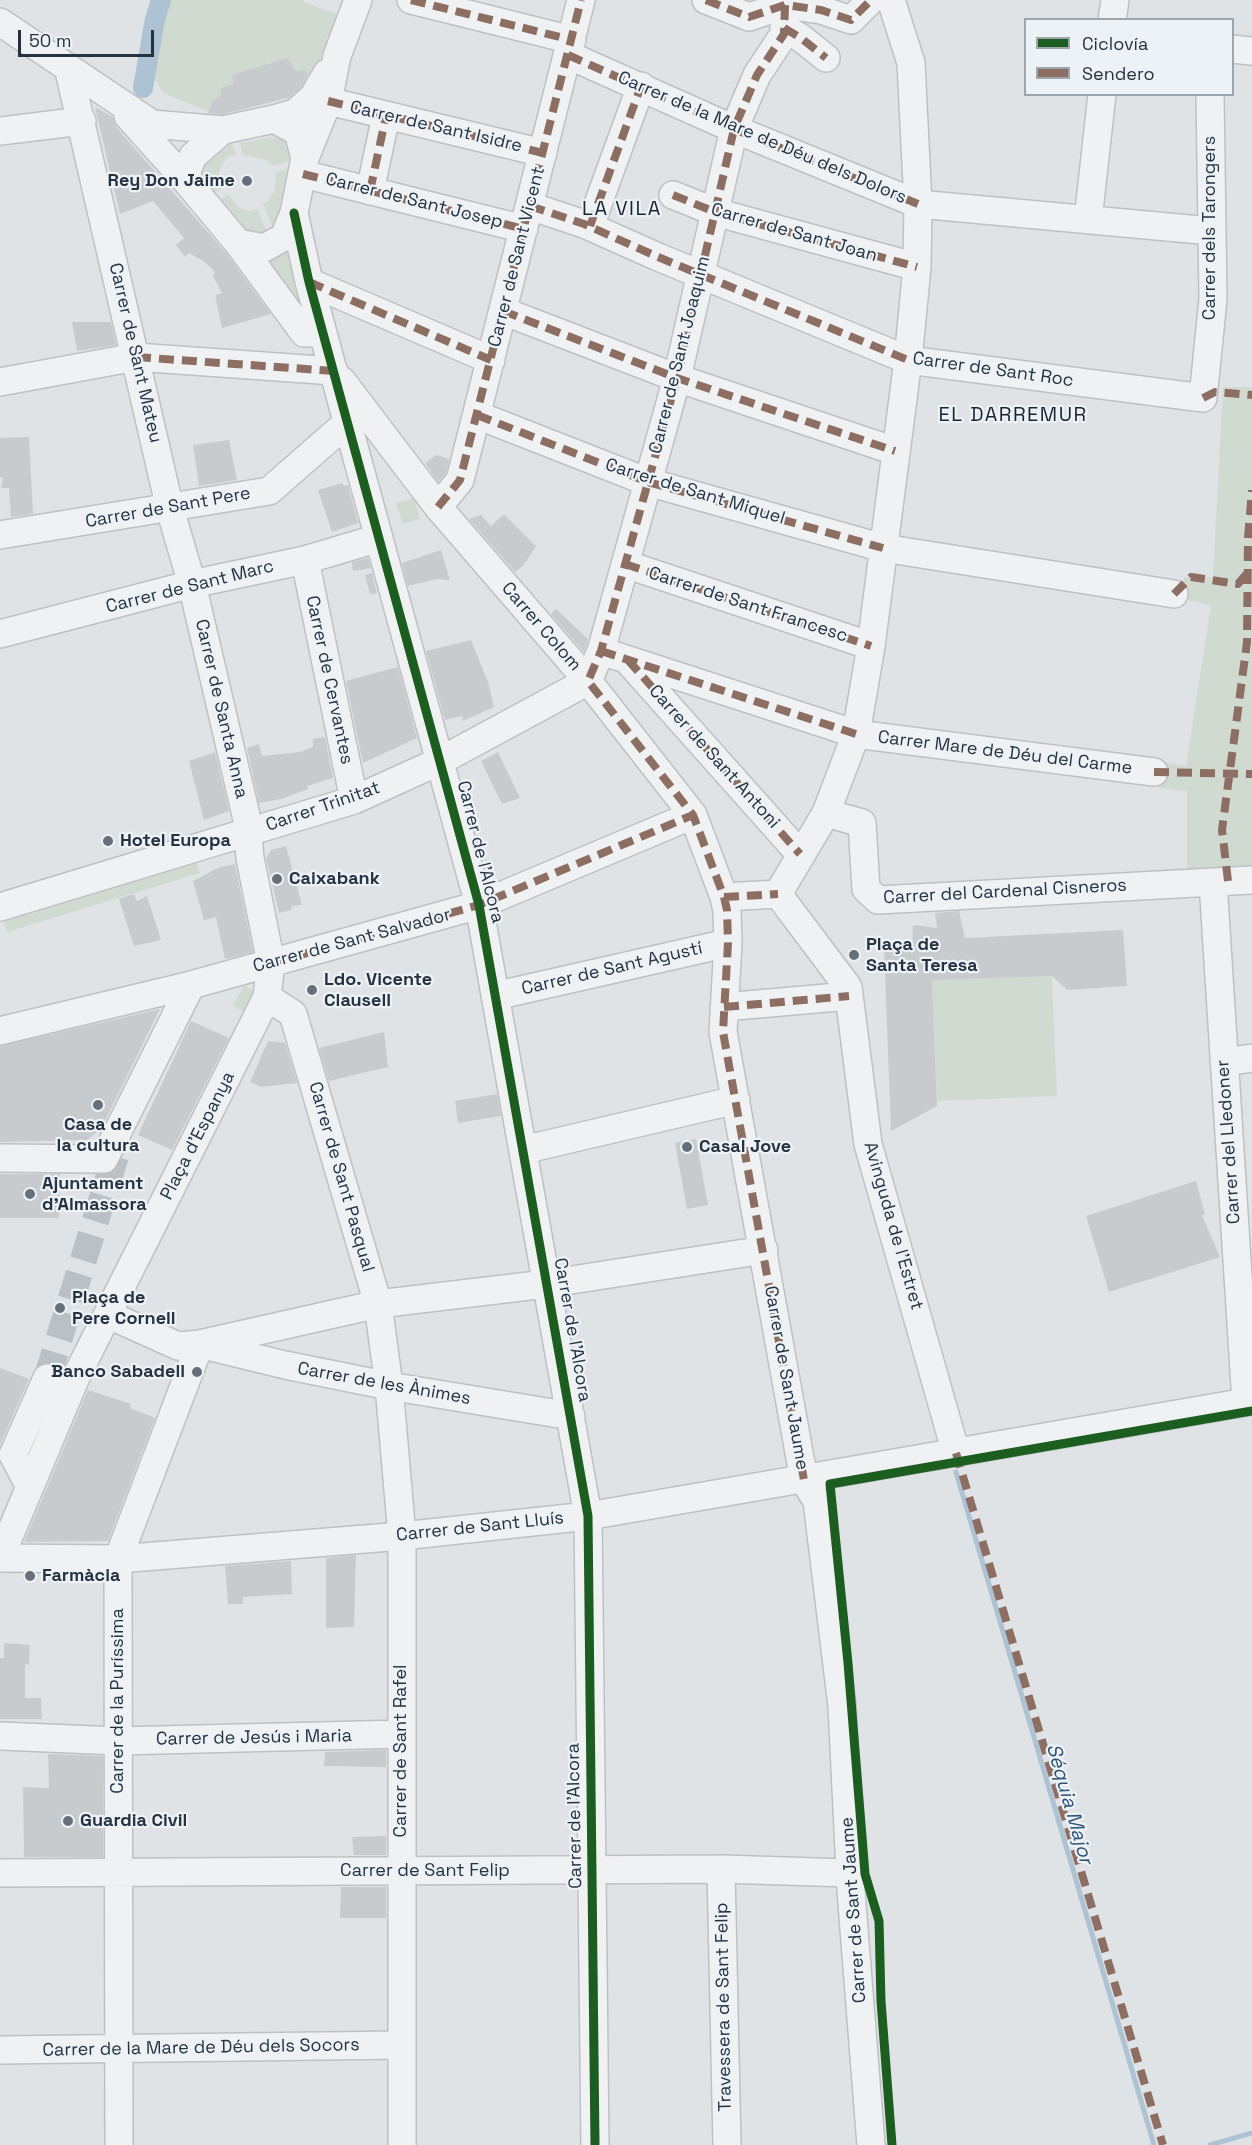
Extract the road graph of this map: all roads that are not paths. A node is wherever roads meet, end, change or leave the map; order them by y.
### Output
1 (358, 0) edge
2 (411, 0) edge
3 (581, 0) edge
4 (706, 0) edge
5 (871, 0) edge
6 (891, 0) edge
7 (1115, 0) edge
8 (1112, 18) edge
9 (0, 22) edge
10 (784, 23) junction
11 (570, 48) junction
12 (1234, 49) edge
13 (1252, 51) edge
14 (337, 57) junction
15 (826, 58) dead end
16 (68, 67) junction
17 (641, 86) junction
18 (109, 95) junction
19 (1102, 96) edge
20 (1210, 96) edge
21 (328, 101) junction
22 (386, 116) junction
23 (274, 119) junction
24 (82, 121) junction
25 (734, 129) junction
26 (223, 130) junction
27 (0, 131) edge
28 (543, 153) junction
29 (304, 166) junction
30 (188, 183) junction
31 (370, 191) junction
32 (673, 195) dead end
33 (918, 204) junction
34 (715, 212) junction
35 (294, 213) junction
36 (527, 217) junction
37 (1088, 220) junction
38 (590, 226) junction
39 (1210, 231) junction
40 (238, 243) junction
41 (917, 267) junction
42 (701, 273) junction
43 (309, 282) junction
44 (503, 311) junction
45 (324, 333) junction
46 (136, 357) junction
47 (491, 360) junction
48 (908, 360) junction
49 (334, 371) junction
50 (677, 378) junction
51 (0, 382) edge
52 (1203, 398) joint
53 (477, 415) junction
54 (348, 422) junction
55 (895, 451) junction
56 (648, 482) junction
57 (438, 507) junction
58 (170, 509) junction
59 (0, 535) edge
60 (379, 538) junction
61 (883, 548) junction
62 (305, 560) junction
63 (626, 564) junction
64 (192, 584) junction
65 (1174, 594) dead end
66 (0, 634) edge
67 (871, 646) junction
68 (601, 651) junction
69 (628, 660) junction
70 (588, 681) junction
71 (856, 734) junction
72 (440, 760) junction
73 (1154, 772) dead end
74 (354, 800) junction
75 (826, 813) junction
76 (693, 815) junction
77 (248, 833) junction
78 (800, 854) junction
79 (1252, 880) edge
80 (1213, 882) junction
81 (778, 894) junction
82 (724, 897) junction
83 (479, 906) junction
84 (0, 907) edge
85 (728, 943) junction
86 (271, 963) junction
87 (191, 985) junction
88 (495, 996) junction
89 (849, 996) junction
90 (267, 997) junction
91 (724, 1007) junction
92 (0, 1031) edge
93 (1252, 1058) edge
94 (1224, 1062) junction
95 (736, 1100) junction
96 (130, 1108) junction
97 (121, 1138) tunnel mouth
98 (523, 1150) junction
99 (0, 1158) edge
100 (764, 1250) junction
101 (546, 1284) junction
102 (378, 1304) junction
103 (111, 1311) junction
104 (200, 1344) junction
105 (47, 1378) tunnel mouth
106 (389, 1386) junction
107 (1249, 1401) edge
108 (571, 1416) junction
109 (956, 1453) junction
110 (804, 1480) junction
111 (30, 1487) junction
112 (588, 1516) junction
113 (402, 1536) junction
114 (0, 1558) edge
115 (118, 1559) junction
116 (401, 1734) junction
117 (0, 1736) edge
118 (118, 1740) junction
119 (721, 1869) junction
120 (592, 1870) junction
121 (401, 1871) junction
122 (0, 1873) edge
123 (118, 1873) junction
124 (849, 1873) junction
125 (402, 2045) junction
126 (0, 2050) edge
127 (119, 2050) junction
128 (119, 2145) edge
129 (402, 2145) edge
130 (596, 2145) edge
131 (727, 2145) edge
132 (871, 2145) edge

1 - 14 street
2 - 11 street, Carrer de la Mare de Déu dels Dolors
3 - 11 street, Carrer de Sant Vicent
4 - 10 street
5 - 10 street
6 - 33 street
7 - 8 street
9 - 16 street
10 - 15 street
10 - 25 street, Carrer de Sant Joaquim
11 - 17 street, Carrer de la Mare de Déu dels Dolors
11 - 28 street, Carrer de Sant Vicent
12 - 13 street
14 - 21 street
14 - 23 street
16 - 18 street
16 - 24 street, Carrer de Sant Mateu
17 - 25 street, Carrer de la Mare de Déu dels Dolors
17 - 38 street
18 - 24 street
18 - 26 street
18 - 30 street
19 - 37 street
20 - 39 street, Carrer dels Tarongers
21 - 22 street, Carrer de Sant Isidre
21 - 29 street
22 - 28 street, Carrer de Sant Isidre
22 - 31 street
23 - 26 street
23 - 29 street
24 - 27 street
24 - 46 street, Carrer de Sant Mateu
25 - 33 street, Carrer de la Mare de Déu dels Dolors
25 - 34 street, Carrer de Sant Joaquim
26 - 30 street
28 - 36 street, Carrer de Sant Vicent
29 - 31 street, Carrer de Sant Josep
29 - 35 street
30 - 40 street
31 - 36 street, Carrer de Sant Josep
32 - 34 street, Carrer de Sant Joan
33 - 37 street, Carrer de la Mare de Déu dels Dolors
33 - 41 street
34 - 41 street, Carrer de Sant Joan
34 - 42 street, Carrer de Sant Joaquim
35 - 40 street
35 - 43 street, Carrer de l'Alcora
36 - 38 street, Carrer de Sant Josep
36 - 44 street, Carrer de Sant Vicent
37 - 39 street, Carrer de la Mare de Déu dels Dolors
38 - 42 street, Carrer de Sant Roc
39 - 52 street, Carrer dels Tarongers
40 - 45 street
41 - 48 street
42 - 48 street, Carrer de Sant Roc
42 - 50 street, Carrer de Sant Joaquim
43 - 45 street, Carrer de l'Alcora
43 - 47 street
44 - 47 street, Carrer de Sant Vicent
44 - 50 street
45 - 49 street, Carrer de l'Alcora
46 - 49 street
46 - 51 street
46 - 58 street, Carrer de Sant Mateu
47 - 53 street, Carrer de Sant Vicent
48 - 52 street, Carrer de Sant Roc
48 - 55 street
49 - 54 street, Carrer de l'Alcora
49 - 57 street, Carrer Colom
50 - 55 street
50 - 56 street, Carrer de Sant Joaquim
53 - 56 street, Carrer de Sant Miquel
53 - 57 street, Carrer de Sant Vicent
54 - 58 street, Carrer de Sant Pere
54 - 60 street, Carrer de l'Alcora
55 - 61 street
56 - 61 street, Carrer de Sant Miquel
56 - 63 street, Carrer de Sant Joaquim
57 - 70 street, Carrer Colom
58 - 59 street, Carrer de Sant Pere
58 - 64 street, Carrer de Sant Mateu
60 - 62 street, Carrer de Sant Marc
60 - 72 street, Carrer de l'Alcora
61 - 65 street, Carrer de Sant Miquel
61 - 67 street
62 - 64 street, Carrer de Sant Marc
62 - 74 street, Carrer de Cervantes
63 - 67 street, Carrer de Sant Francesc
63 - 68 street, Carrer de Sant Joaquim
64 - 66 street, Carrer de Sant Marc
64 - 77 street, Carrer de Santa Anna
67 - 71 street
68 - 69 street, Carrer Mare de Déu del Carme
68 - 70 street, Carrer de Sant Joaquim
69 - 71 street, Carrer Mare de Déu del Carme
69 - 78 street, Carrer de Sant Antoni
70 - 72 street, Carrer Trinitat
70 - 76 street, Carrer Colom
71 - 73 street, Carrer Mare de Déu del Carme
71 - 75 street
72 - 74 street, Carrer Trinitat
72 - 83 street, Carrer de l'Alcora
74 - 77 street, Carrer Trinitat
75 - 78 street
75 - 80 street, Carrer del Cardenal Cisneros
76 - 82 street, Carrer Colom
76 - 83 street, Carrer de Sant Salvador
77 - 84 street, Carrer Trinitat
77 - 86 street
78 - 81 street
79 - 80 street, Carrer del Cardenal Cisneros
80 - 94 street, Carrer del Lledoner
81 - 82 street
81 - 89 street
82 - 85 street, Carrer de Sant Jaume
83 - 86 street, Carrer de Sant Salvador
83 - 88 street, Carrer de l'Alcora
85 - 88 street, Carrer de Sant Agustí
85 - 91 street, Carrer de Sant Jaume
86 - 87 street, Carrer de Sant Salvador
86 - 90 street
87 - 92 street, Carrer de Sant Salvador
87 - 96 street
88 - 98 street, Carrer de l'Alcora
89 - 91 street
89 - 109 street, Avinguda de l'Estret
90 - 102 street, Carrer de Sant Pasqual
90 - 103 street, Plaça d'Espanya
91 - 95 street, Carrer de Sant Jaume
93 - 94 street
94 - 107 street, Carrer del Lledoner
95 - 98 street
95 - 100 street, Carrer de Sant Jaume
96 - 97 street
96 - 99 street
98 - 101 street, Carrer de l'Alcora
100 - 101 street
100 - 110 street, Carrer de Sant Jaume
101 - 102 street
101 - 108 street, Carrer de l'Alcora
102 - 104 street
102 - 106 street, Carrer de Sant Pasqual
103 - 104 street
103 - 111 street
104 - 106 street, Carrer de les Ànimes
104 - 115 street, Carrer de la Puríssima
105 - 111 street
106 - 108 street, Carrer de les Ànimes
106 - 113 street, Carrer de Sant Pasqual
107 - 109 street, Carrer de Sant Lluís
108 - 112 street, Carrer de l'Alcora
109 - 110 street, Carrer de Sant Lluís
110 - 112 street, Carrer de Sant Lluís
110 - 124 street, Carrer de Sant Jaume
111 - 114 street
112 - 113 street, Carrer de Sant Lluís
112 - 120 street, Carrer de l'Alcora
113 - 115 street, Carrer de Sant Lluís
113 - 116 street, Carrer de Sant Rafel
114 - 115 street, Carrer de Sant Lluís
115 - 118 street, Carrer de la Puríssima
116 - 118 street, Carrer de Jesús i Maria
116 - 121 street, Carrer de Sant Rafel
117 - 118 street, Carrer de Jesús i Maria
118 - 123 street, Carrer de la Puríssima
119 - 120 street, Carrer de Sant Felip
119 - 124 street, Carrer de Sant Felip
119 - 131 street, Travessera de Sant Felip
120 - 121 street, Carrer de Sant Felip
120 - 130 street, Carrer de l'Alcora
121 - 123 street, Carrer de Sant Felip
121 - 125 street, Carrer de Sant Rafel
122 - 123 street, Carrer de Sant Felip
123 - 127 street, Carrer de la Puríssima
124 - 132 street, Carrer de Sant Jaume
125 - 127 street, Carrer de la Mare de Déu dels Socors
125 - 129 street, Carrer de Sant Rafel
126 - 127 street, Carrer de la Mare de Déu dels Socors
127 - 128 street, Carrer de la Puríssima

